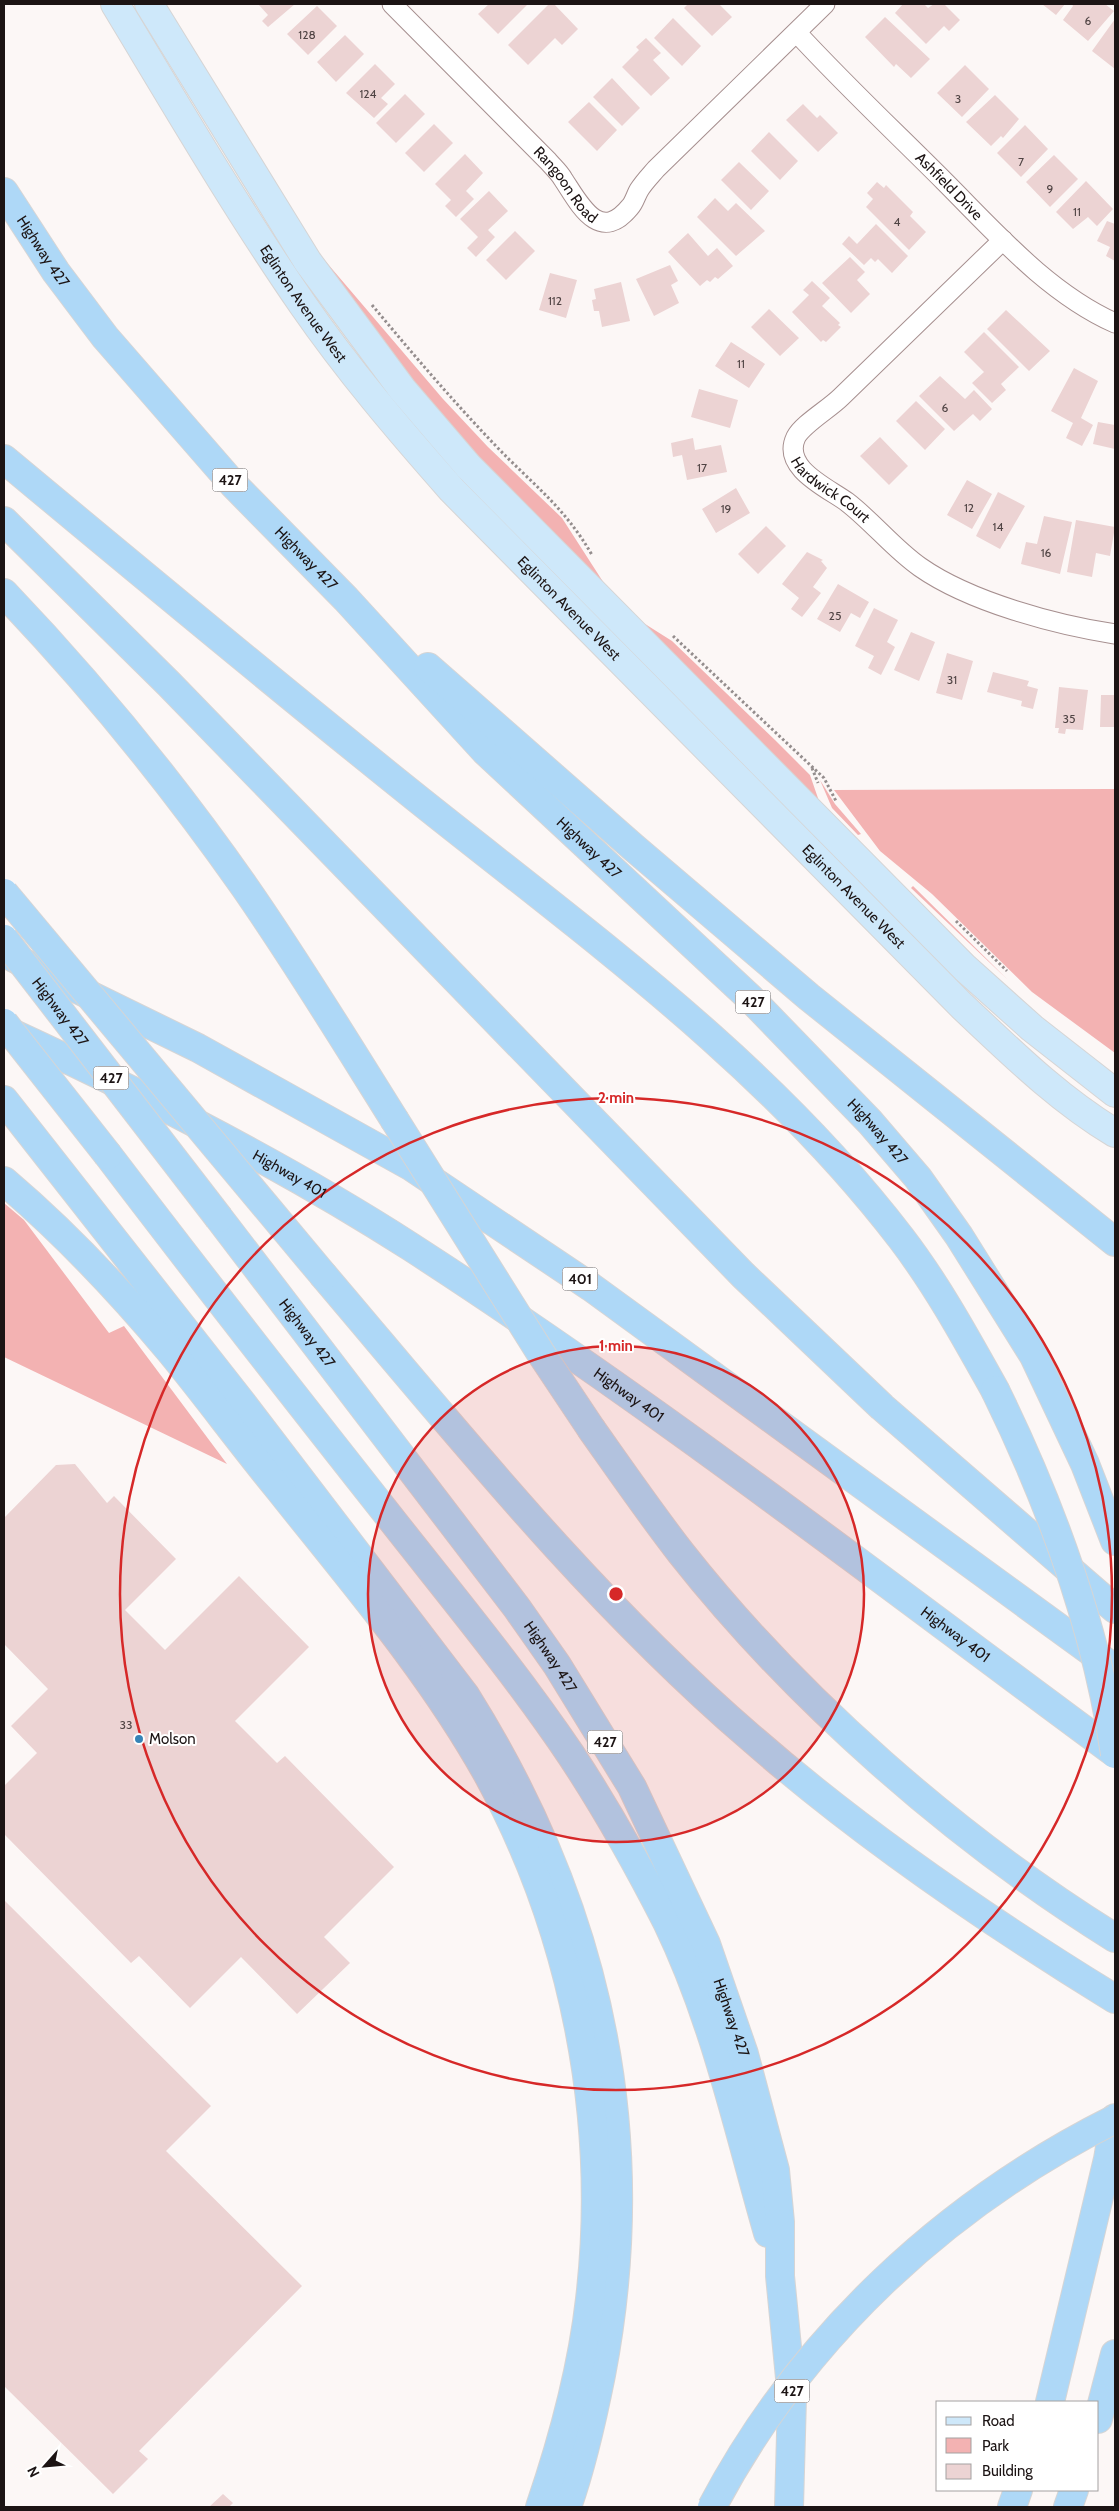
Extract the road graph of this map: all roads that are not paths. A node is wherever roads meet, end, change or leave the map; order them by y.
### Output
1 (115, 4) edge
2 (149, 4) edge
3 (392, 4) edge
4 (825, 4) edge
5 (797, 33) junction
6 (4, 192) edge
7 (1003, 240) junction
8 (1115, 323) edge
9 (4, 459) edge
10 (4, 521) edge
11 (4, 593) edge
12 (346, 599) junction
13 (1115, 634) edge
14 (4, 893) edge
15 (4, 939) edge
16 (4, 954) edge
17 (4, 1023) edge
18 (4, 1029) edge
19 (1115, 1093) edge
20 (4, 1100) edge
21 (1115, 1133) edge
22 (4, 1181) edge
23 (1115, 1242) edge
24 (1115, 1541) edge
25 (1115, 1609) edge
26 (1115, 1668) edge
27 (1115, 1754) edge
28 (1115, 1938) edge
29 (1115, 1999) edge
30 (1115, 2118) edge
31 (780, 2276) junction
32 (1115, 2354) edge
33 (1050, 2401) edge
34 (1099, 2415) edge
35 (1018, 2491) edge
36 (1074, 2491) edge
37 (540, 2507) edge
38 (567, 2507) edge
39 (712, 2507) edge
40 (789, 2507) edge
41 (1012, 2507) edge
42 (1068, 2507) edge

1 - 21 main road, Eglinton Avenue West
2 - 19 main road, Eglinton Avenue West
3 - 5 street, Rangoon Road
4 - 5 street, Rangoon Road
5 - 7 street, Ashfield Drive
6 - 12 highway, Highway 427 / 427
7 - 8 street, Ashfield Drive
7 - 13 street, Hardwick Court
9 - 27 highway, bridge
10 - 25 highway
11 - 28 highway, bridge
12 - 23 highway
12 - 24 highway, Highway 427 / 427
14 - 29 highway, bridge
15 - 31 highway, Highway 427 / 427, bridge
16 - 26 highway, 401
17 - 31 highway, bridge
18 - 27 highway, Highway 401
20 - 38 highway
22 - 37 highway
30 - 33 highway
30 - 39 highway, bridge
31 - 40 highway, Highway 427 / 427
32 - 34 highway
35 - 41 highway
36 - 42 highway

